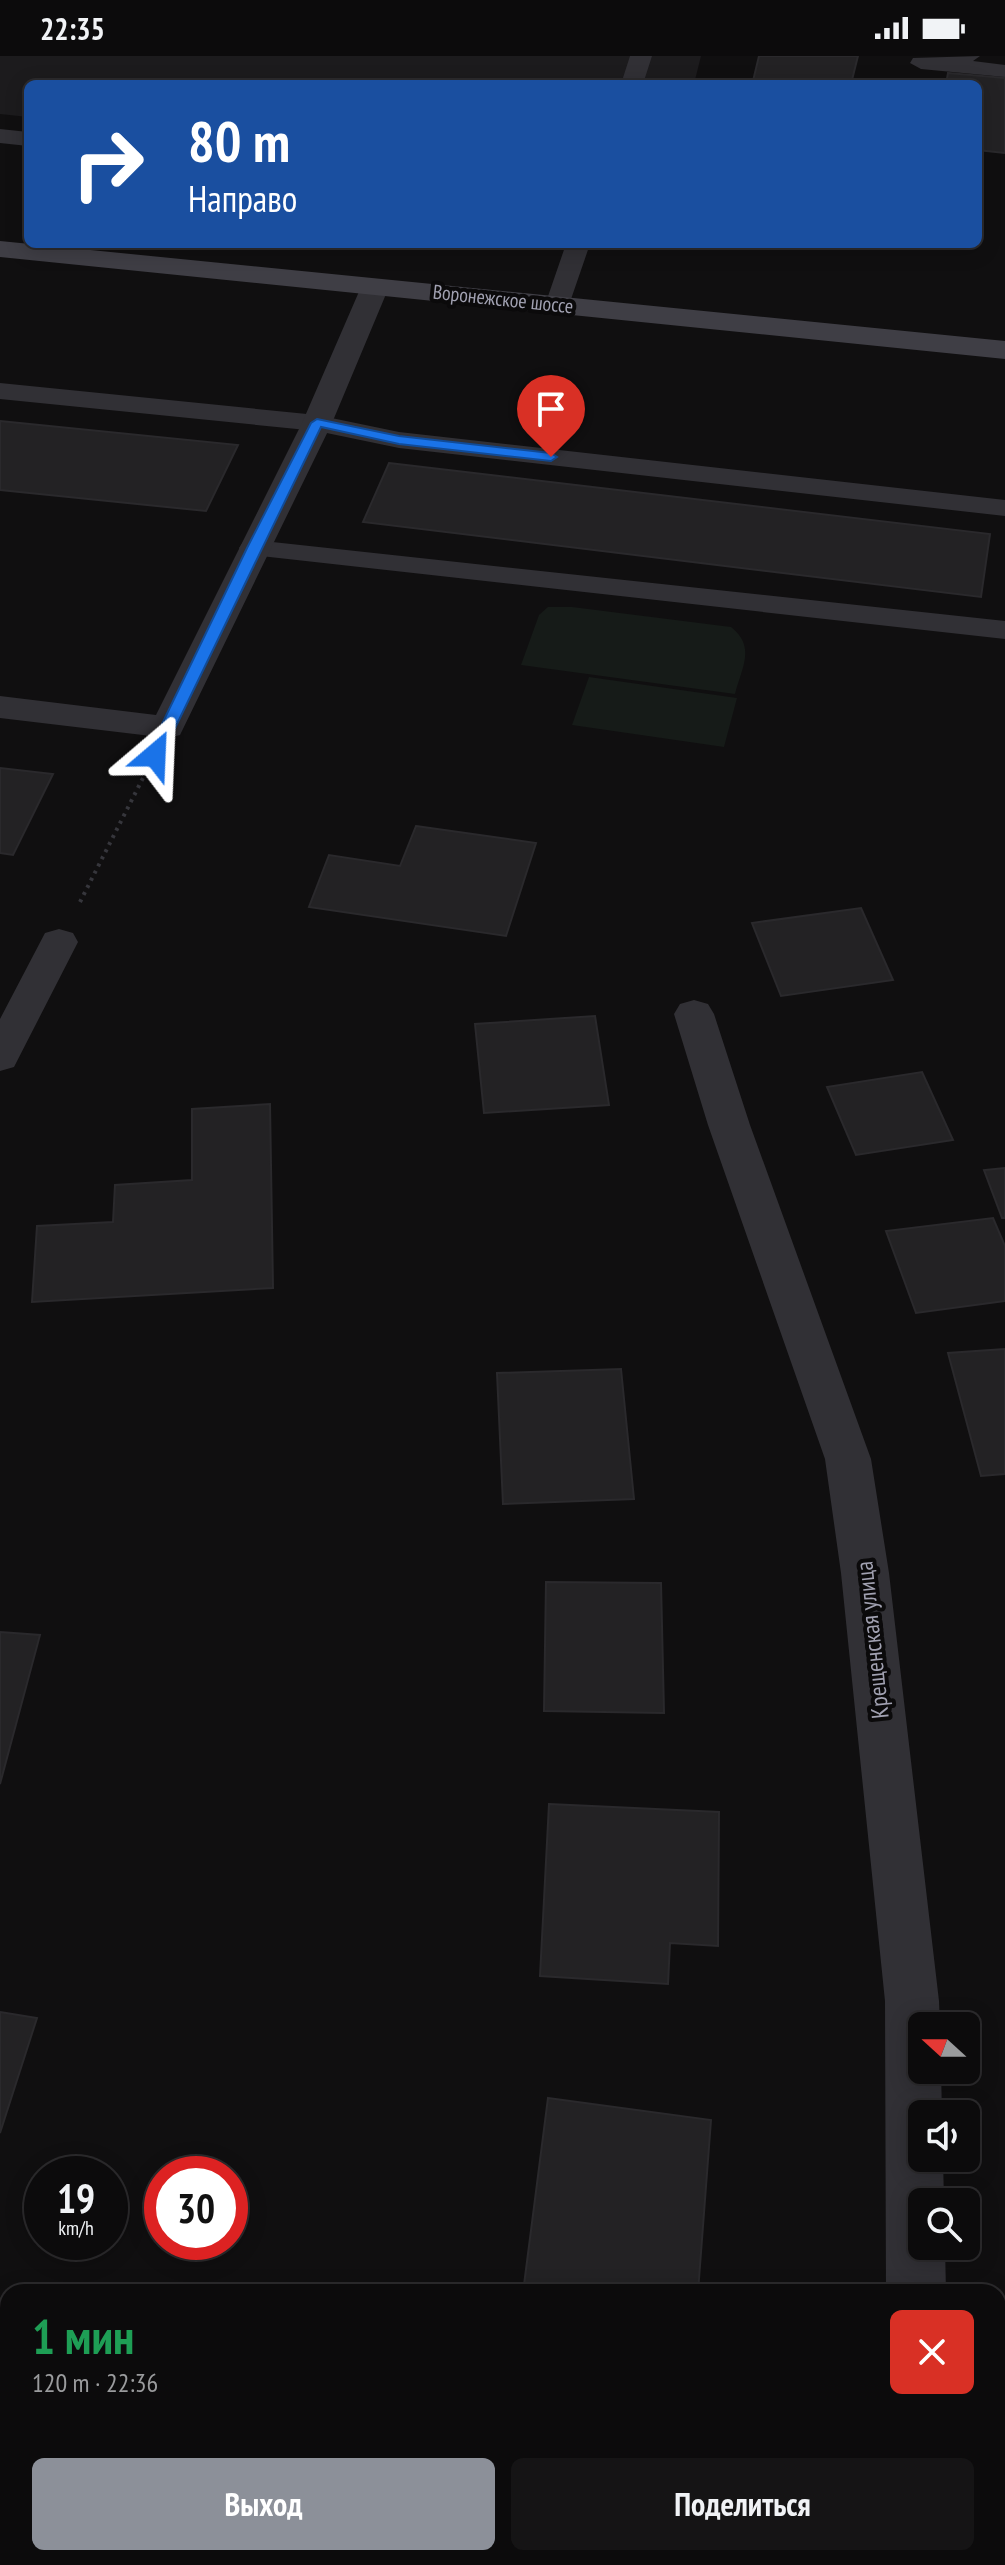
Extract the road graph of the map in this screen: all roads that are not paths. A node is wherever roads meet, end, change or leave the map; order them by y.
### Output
1 (641, 56) edge
2 (969, 56) edge
3 (920, 68) edge
4 (1005, 71) edge
5 (633, 80) edge
6 (0, 136) edge
7 (24, 139) edge
8 (577, 248) edge
9 (0, 249) edge
10 (375, 287) junction
11 (557, 305) junction
12 (1005, 350) edge
13 (0, 391) edge
14 (317, 423) junction
15 (1005, 508) edge
16 (253, 548) junction
17 (1005, 630) edge
18 (0, 707) edge
19 (59, 942) road end
20 (694, 1014) dead end
21 (0, 1057) edge
22 (916, 2284) edge

1 - 5 lane
2 - 3 lane
3 - 4 lane
6 - 7 lane
8 - 11 lane
9 - 10 main road, Воронежское шоссе
10 - 11 main road, Воронежское шоссе
10 - 14 street
11 - 12 main road, Воронежское шоссе
13 - 14 lane
14 - 15 lane
14 - 16 street
16 - 17 lane
16 - 18 street
19 - 21 street
20 - 22 street, Крещенская улица

